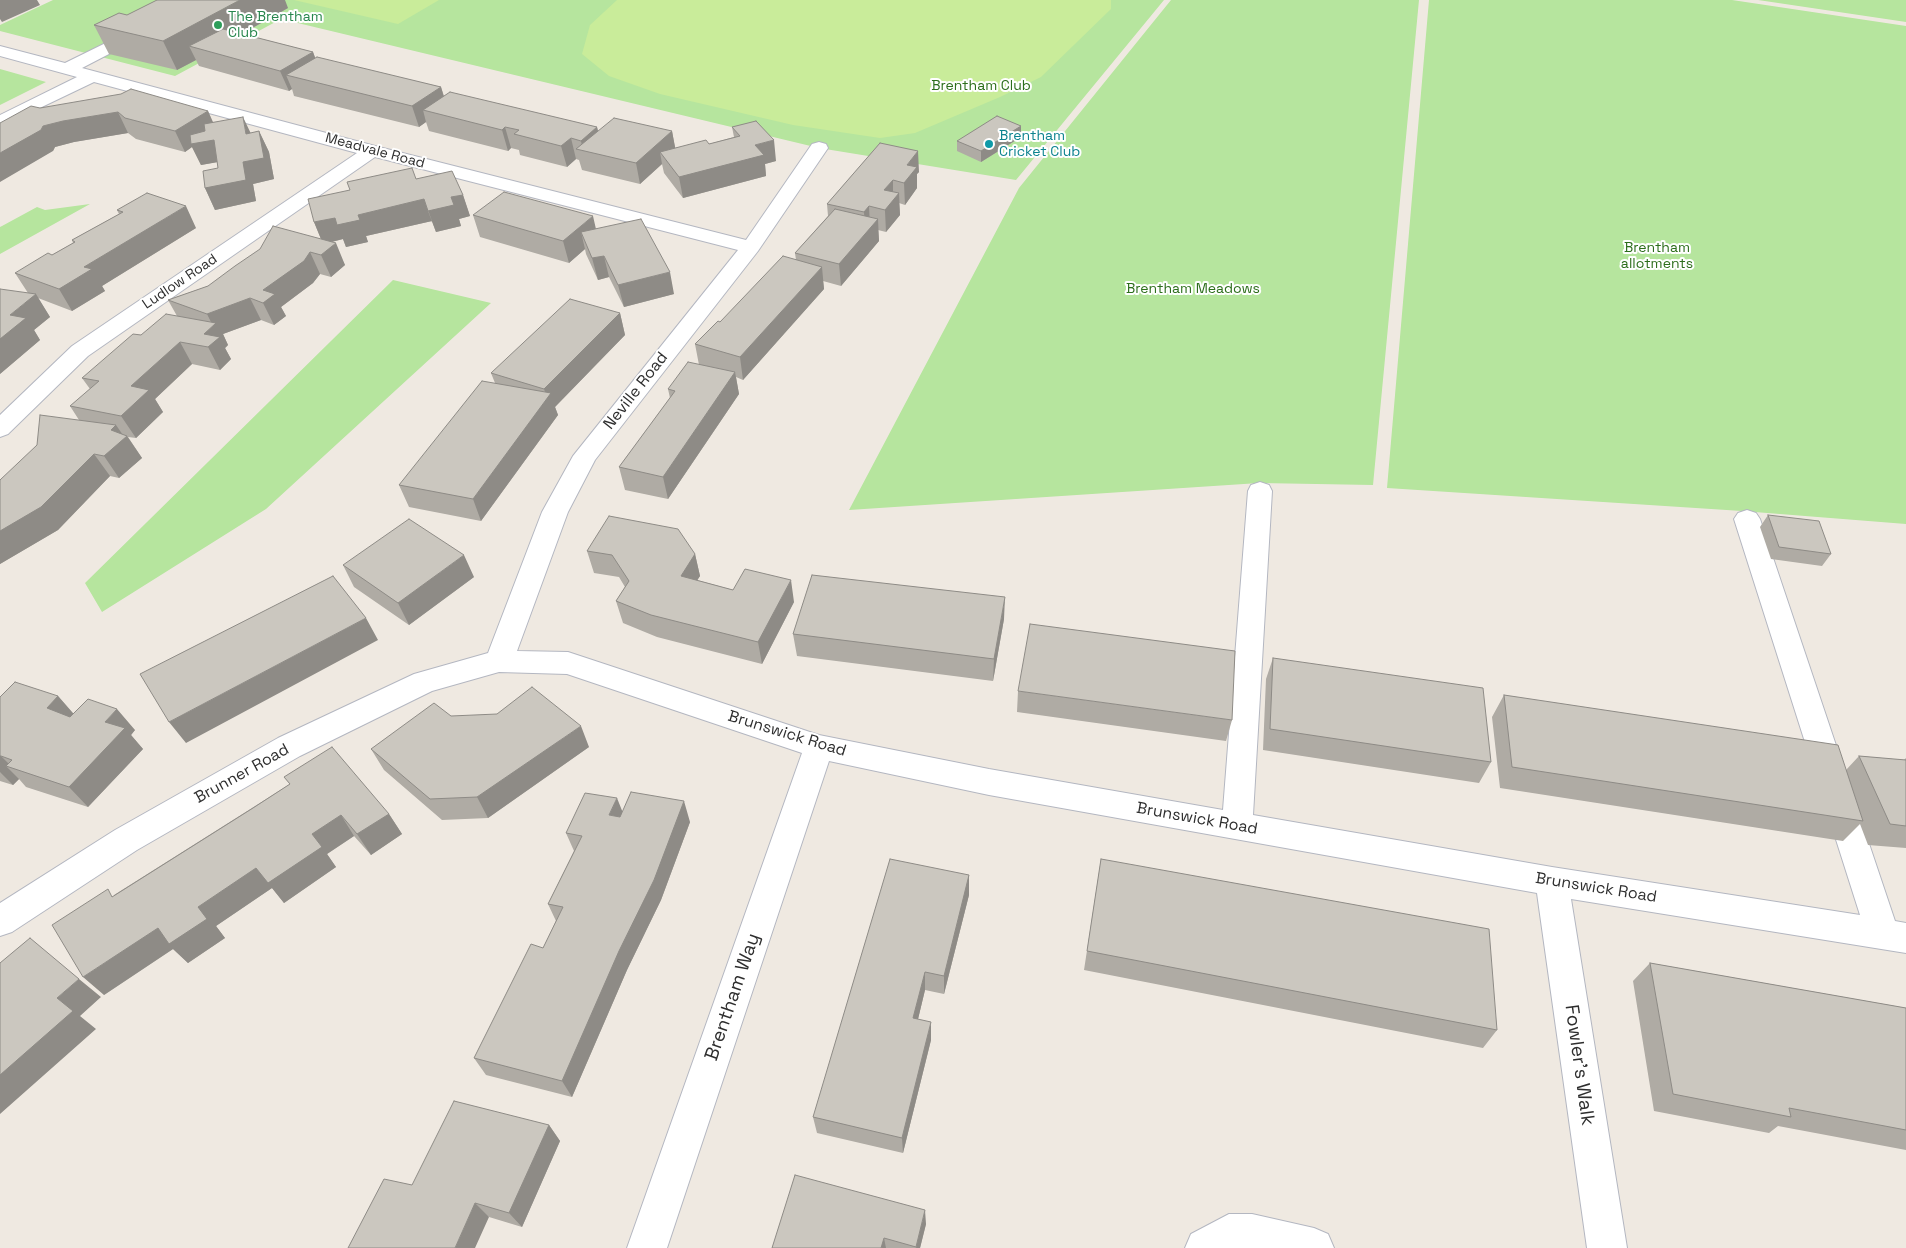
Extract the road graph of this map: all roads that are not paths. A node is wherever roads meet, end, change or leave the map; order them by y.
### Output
1 (156, 30) edge
2 (0, 52) edge
3 (67, 69) junction
4 (92, 76) junction
5 (0, 122) edge
6 (819, 148) dead end
7 (372, 151) junction
8 (751, 247) junction
9 (0, 429) edge
10 (1260, 491) dead end
11 (1746, 519) dead end
12 (499, 661) junction
13 (819, 747) junction
14 (1237, 826) junction
15 (1552, 881) junction
16 (0, 921) edge
17 (1895, 936) edge
18 (647, 1248) edge
19 (1205, 1248) edge
20 (1314, 1248) edge
21 (1607, 1248) edge

1 - 3 street
2 - 3 street, Meadvale Road
3 - 4 street, Meadvale Road
4 - 5 street
4 - 7 street, Meadvale Road
6 - 8 street, Neville Road
7 - 8 street, Meadvale Road
7 - 9 street, Ludlow Road
8 - 12 street, Neville Road
10 - 14 street
11 - 17 street
12 - 13 street, Brunswick Road
12 - 16 street, Brunner Road
13 - 14 street, Brunswick Road
13 - 18 street, Brentham Way
14 - 15 street, Brunswick Road
15 - 17 street, Brunswick Road
15 - 21 street, Fowler's Walk
19 - 20 street

